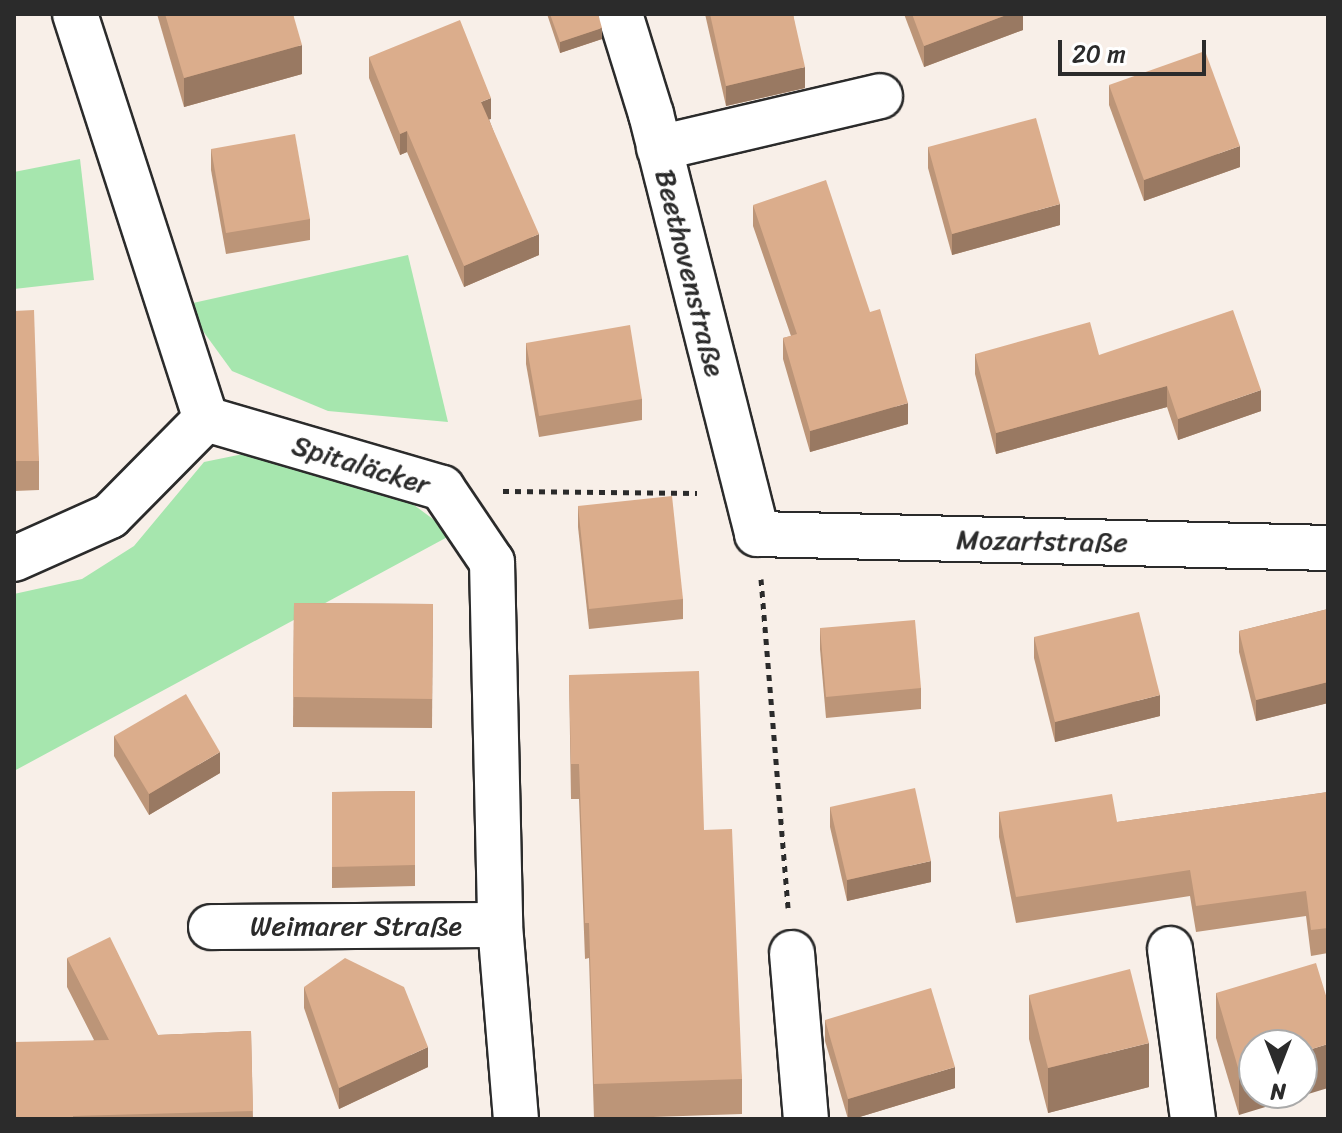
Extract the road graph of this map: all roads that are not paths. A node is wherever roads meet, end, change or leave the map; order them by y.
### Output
1 (75, 14) edge
2 (620, 14) edge
3 (880, 96) dead end
4 (659, 148) junction
5 (206, 419) junction
6 (751, 514) joint
7 (1328, 548) edge
8 (14, 559) edge
9 (500, 925) junction
10 (211, 927) dead end
11 (1170, 949) dead end
12 (792, 953) road end
13 (516, 1119) edge
14 (806, 1119) edge
15 (1193, 1119) edge

1 - 5 street
2 - 4 street, Beethovenstraße
3 - 4 street
4 - 6 street, Beethovenstraße
5 - 8 street
5 - 9 street, Spitaläcker
6 - 7 street, Mozartstraße
9 - 10 street, Weimarer Straße
9 - 13 street, Spitaläcker
11 - 15 street
12 - 14 street

